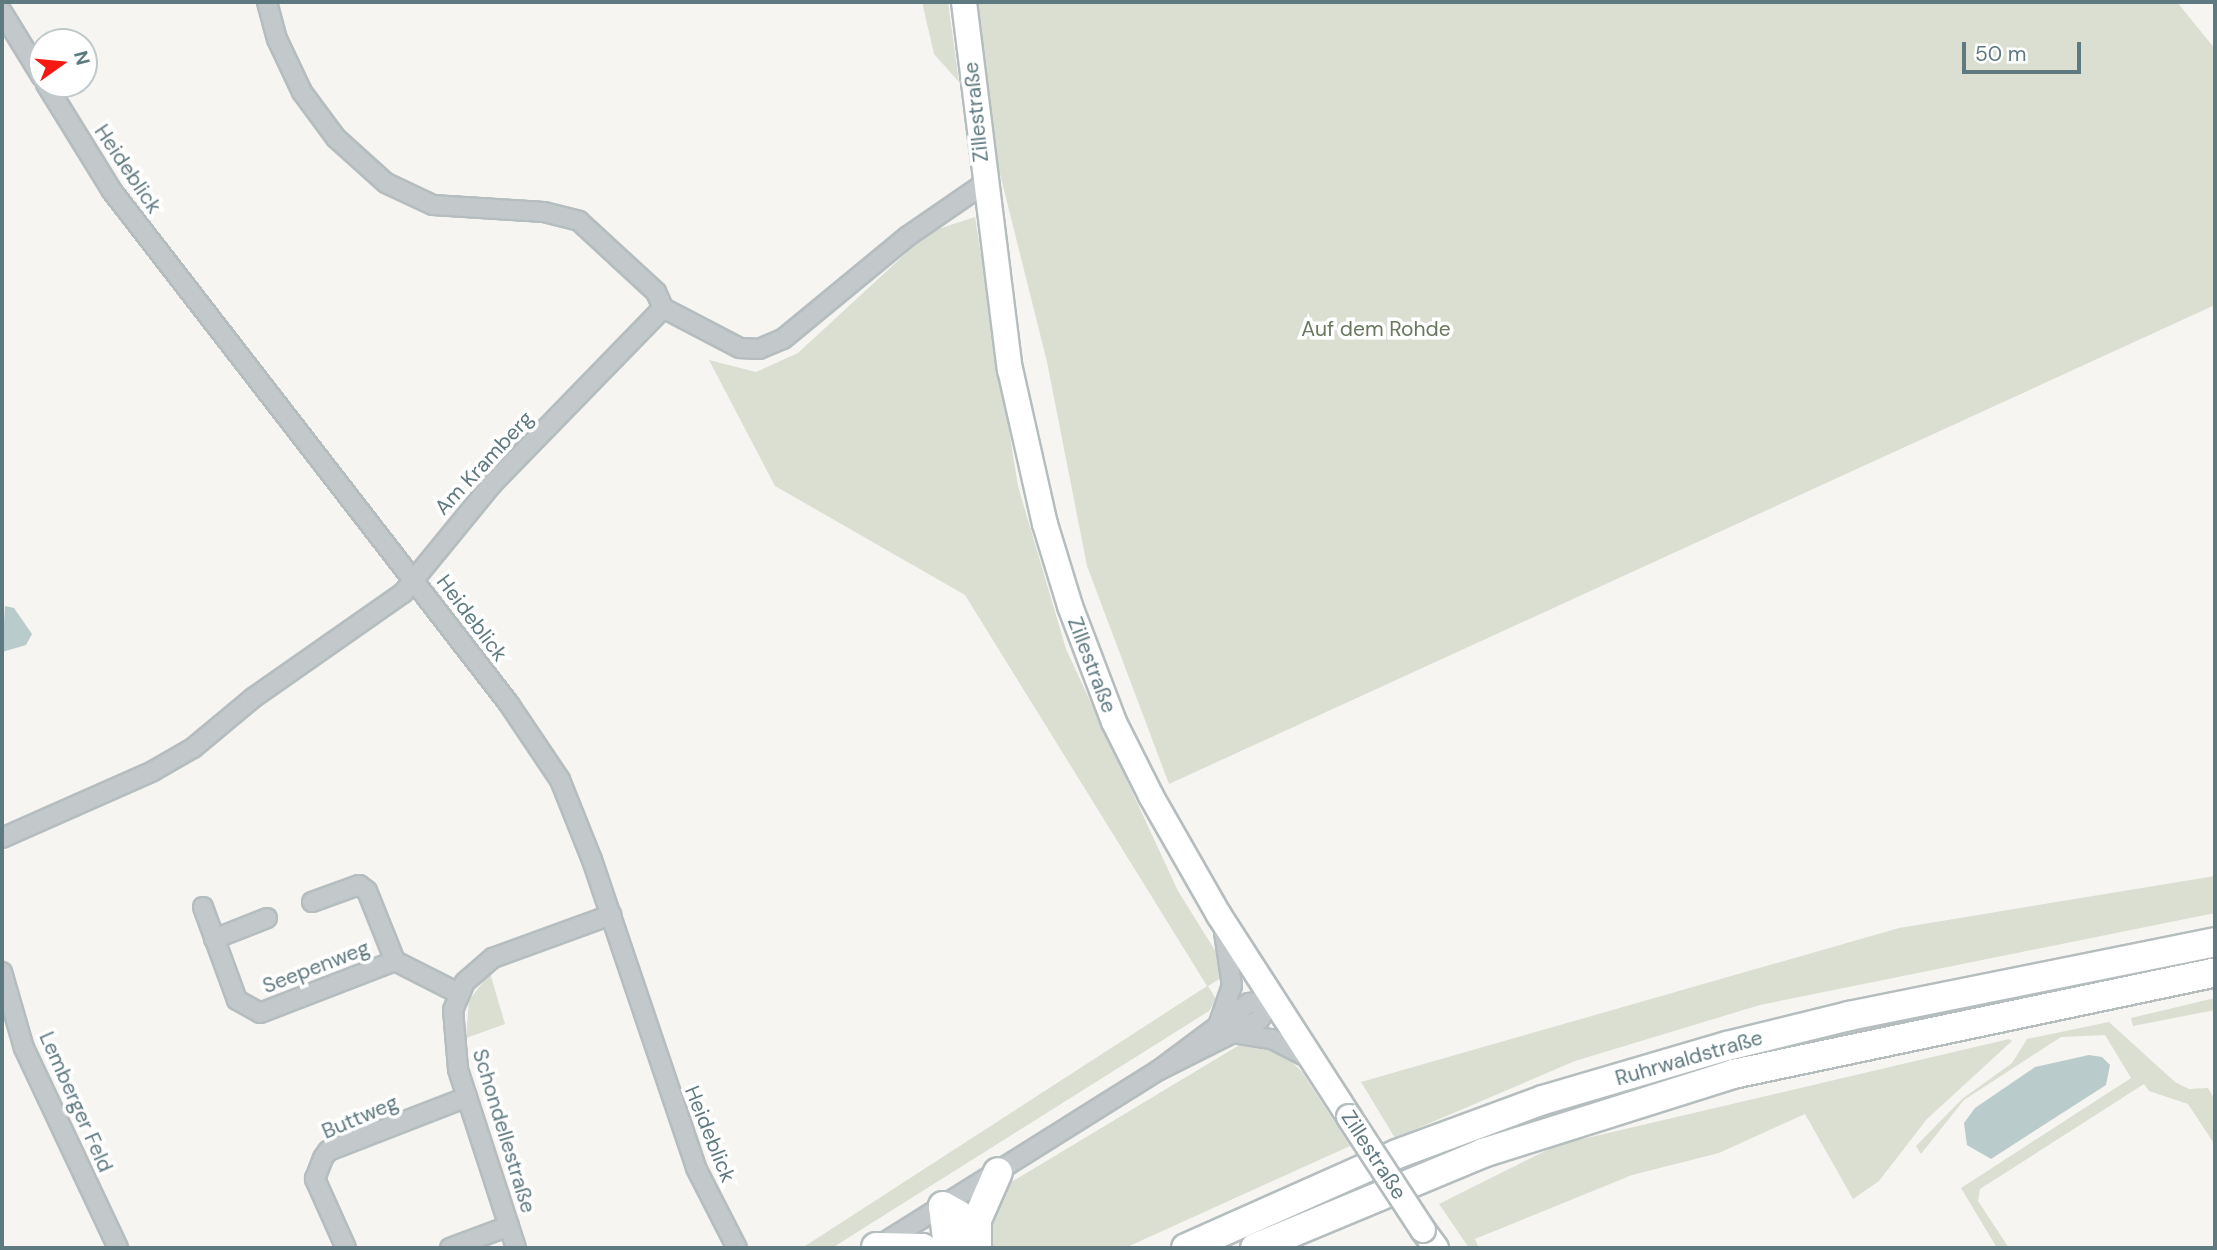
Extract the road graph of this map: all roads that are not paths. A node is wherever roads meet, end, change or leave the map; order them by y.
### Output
1 (267, 2) edge
2 (964, 2) edge
3 (2, 12) edge
4 (28, 55) edge
5 (55, 98) edge
6 (985, 183) junction
7 (663, 307) junction
8 (413, 579) junction
9 (2, 838) edge
10 (312, 902) dead end
11 (203, 907) dead end
12 (611, 915) junction
13 (1219, 915) junction
14 (267, 918) dead end
15 (214, 939) junction
16 (2215, 942) edge
17 (395, 961) junction
18 (2, 972) edge
19 (2215, 972) edge
20 (458, 993) junction
21 (1273, 1000) junction
22 (1225, 1029) junction
23 (1311, 1059) junction
24 (467, 1097) junction
25 (998, 1172) junction
26 (943, 1206) junction
27 (509, 1226) junction
28 (1429, 1239) edge
29 (118, 1248) edge
30 (346, 1248) edge
31 (450, 1248) edge
32 (516, 1248) edge
33 (737, 1248) edge
34 (875, 1248) edge
35 (923, 1248) edge
36 (948, 1248) edge
37 (977, 1248) edge
38 (1186, 1248) edge
39 (1255, 1248) edge

1 - 7 street
2 - 6 main road, Zillestraße
3 - 4 street
5 - 8 street, Heideblick
6 - 7 street
6 - 13 main road, Zillestraße
7 - 8 street, Am Kramberg
8 - 9 street, Am Kramberg
8 - 12 street, Heideblick
10 - 17 street, Seepenweg
11 - 15 street, Seepenweg
12 - 20 street
12 - 33 street, Heideblick
13 - 21 main road, Zillestraße
13 - 22 street
14 - 15 street
15 - 17 street, Seepenweg
16 - 38 highway, Ruhrwaldstraße
17 - 20 street, Seepenweg
18 - 29 street, Lemberger Feld
19 - 39 highway, Ruhrwaldstraße
20 - 24 street, Schondellestraße
21 - 22 street
21 - 23 main road, Zillestraße
22 - 23 street
22 - 25 street
23 - 28 main road, Zillestraße, bridge
24 - 27 street, Schondellestraße
24 - 30 street, Buttweg
25 - 26 street
25 - 37 highway
26 - 34 street
26 - 36 highway
26 - 37 highway
27 - 31 street
27 - 32 street, Schondellestraße
34 - 35 highway

